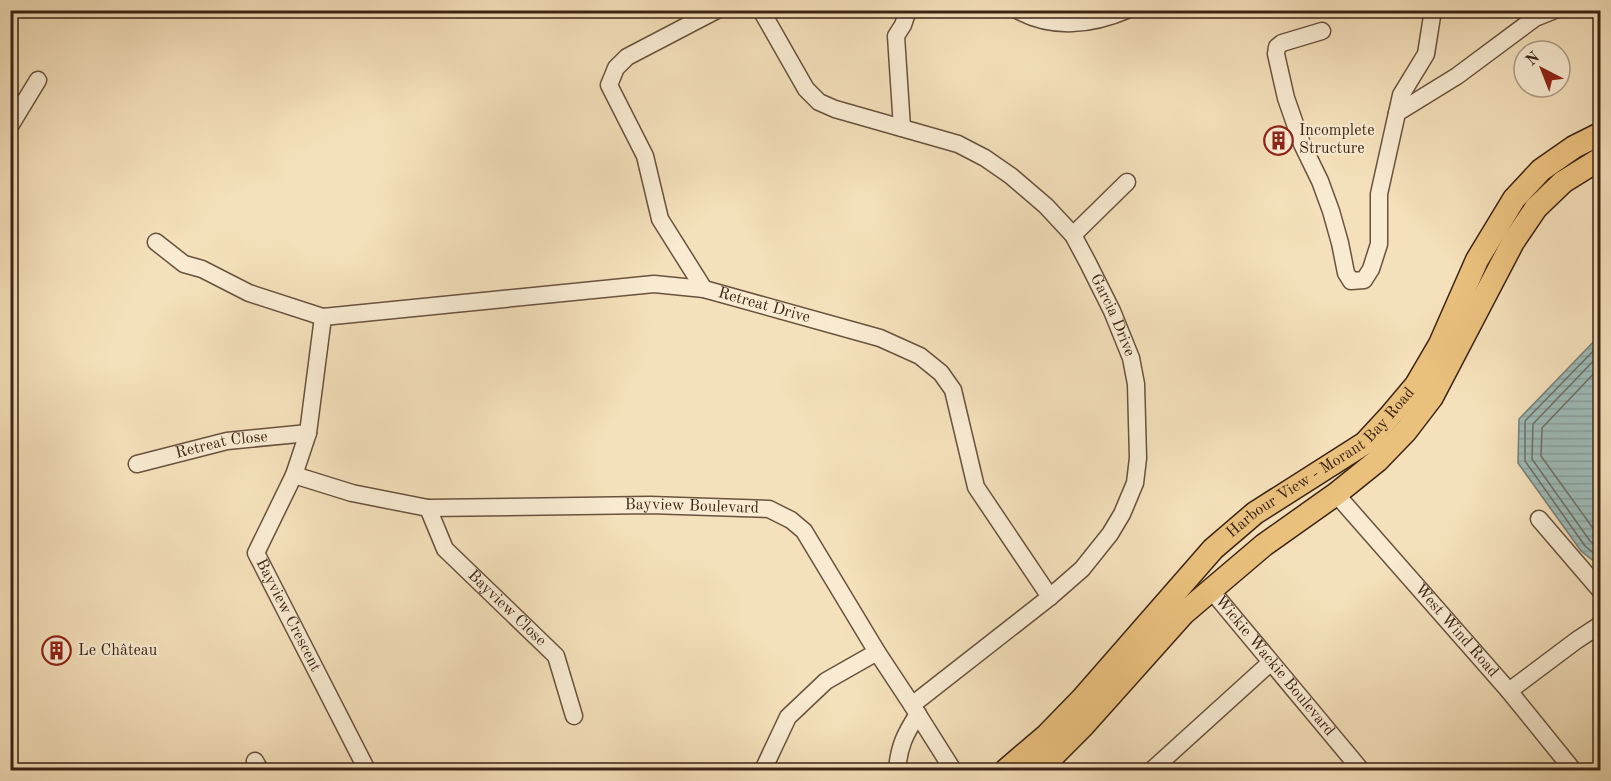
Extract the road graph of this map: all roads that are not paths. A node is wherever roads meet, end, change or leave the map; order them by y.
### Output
1 (717, 10) edge
2 (760, 10) edge
3 (908, 10) edge
4 (1017, 10) edge
5 (1127, 10) edge
6 (1433, 10) edge
7 (1555, 10) edge
8 (1532, 14) edge
9 (1322, 31) dead end
10 (38, 80) dead end
11 (1397, 113) junction
12 (10, 126) edge
13 (902, 128) junction
14 (1600, 134) edge
15 (1600, 159) edge
16 (1127, 182) dead end
17 (1073, 235) junction
18 (156, 242) dead end
19 (704, 289) junction
20 (323, 317) junction
21 (308, 432) junction
22 (137, 464) dead end
23 (294, 475) junction
24 (1336, 494) junction
25 (428, 508) junction
26 (1539, 519) dead end
27 (1211, 590) junction
28 (1600, 590) edge
29 (1050, 597) junction
30 (1600, 626) edge
31 (877, 652) junction
32 (1270, 663) junction
33 (1509, 691) junction
34 (915, 710) junction
35 (574, 716) dead end
36 (367, 771) edge
37 (763, 771) edge
38 (897, 771) edge
39 (953, 771) edge
40 (1006, 771) edge
41 (1040, 771) edge
42 (1152, 771) edge
43 (1361, 771) edge
44 (1573, 771) edge

1 - 19 street
2 - 13 street, Garcia Drive
3 - 13 street
4 - 5 street
6 - 11 street
7 - 8 street
8 - 11 street
9 - 11 street
10 - 12 street
13 - 17 street, Garcia Drive
14 - 40 highway, Harbour View - Morant Bay Road
15 - 24 highway, Harbour View - Morant Bay Road
16 - 17 street
17 - 29 street, Garcia Drive
18 - 20 street
19 - 20 street, Retreat Drive
19 - 29 street, Retreat Drive
20 - 21 street, Bayview Crescent
21 - 22 street, Retreat Close
21 - 23 street, Bayview Crescent
23 - 25 street, Bayview Boulevard
23 - 36 street, Bayview Crescent
24 - 27 highway, Harbour View - Morant Bay Road
24 - 33 street, West Wind Road
25 - 31 street, Bayview Boulevard
25 - 35 street, Bayview Close
26 - 28 street
27 - 32 street, Wickie Wackie Boulevard
27 - 41 highway, Harbour View - Morant Bay Road
29 - 34 street, Garcia Drive
30 - 33 street
31 - 34 street, Bayview Boulevard
31 - 37 street
32 - 42 street
32 - 43 street, Wickie Wackie Boulevard
33 - 44 street, West Wind Road
34 - 38 street
34 - 39 street, Bayview Boulevard

